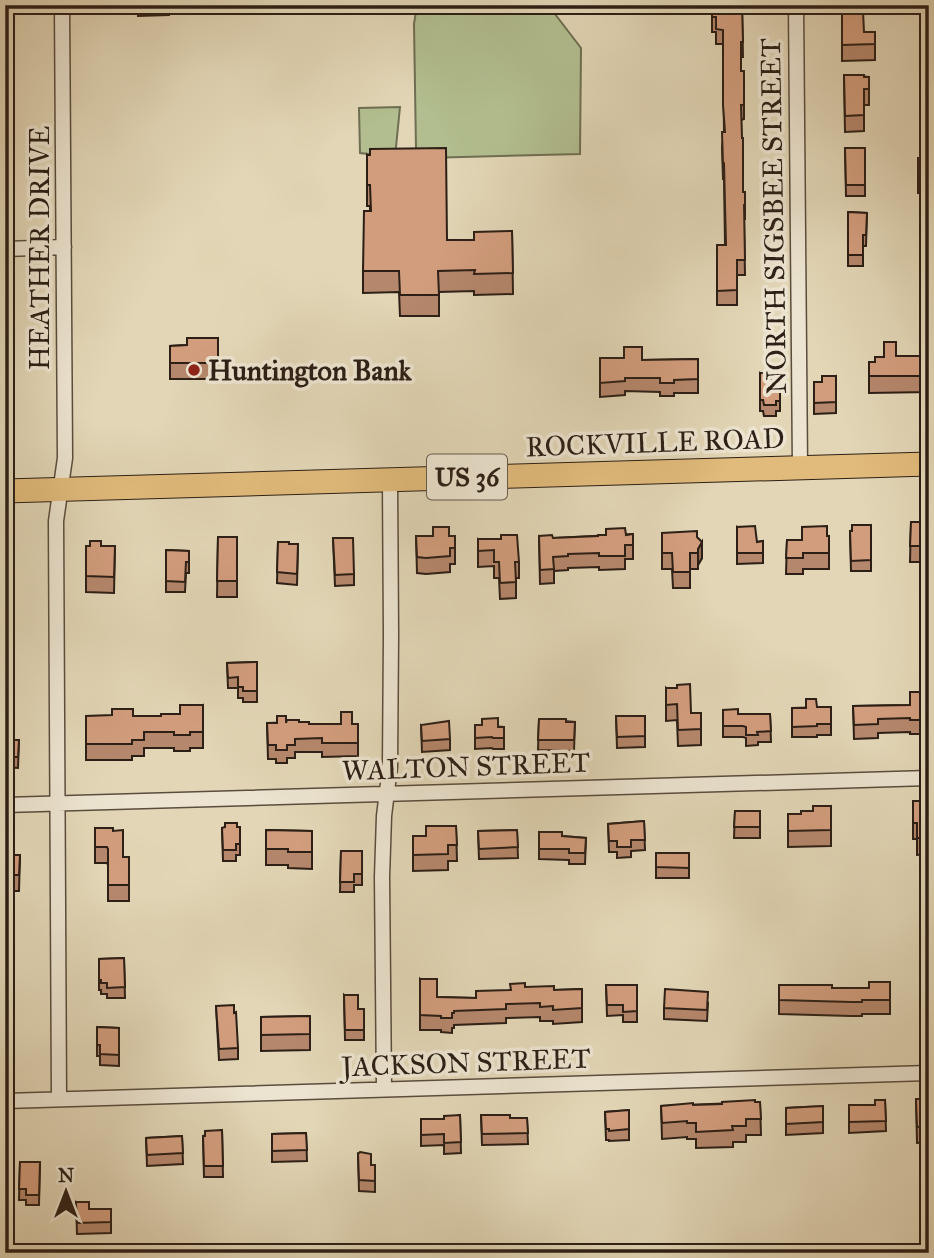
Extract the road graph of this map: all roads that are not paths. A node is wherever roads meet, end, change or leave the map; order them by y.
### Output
1 (62, 5) edge
2 (796, 5) edge
3 (64, 247) junction
4 (5, 249) edge
5 (929, 464) edge
6 (800, 468) junction
7 (390, 479) junction
8 (60, 489) junction
9 (5, 491) edge
10 (929, 778) edge
11 (386, 793) junction
12 (57, 804) junction
13 (5, 805) edge
14 (929, 1073) edge
15 (384, 1089) junction
16 (59, 1099) junction
17 (5, 1101) edge

1 - 3 street, HEATHER DRIVE
2 - 6 street, NORTH SIGSBEE STREET
3 - 4 street
3 - 8 street, HEATHER DRIVE
5 - 6 main road, ROCKVILLE ROAD / US 36
6 - 7 main road, ROCKVILLE ROAD / US 36
7 - 8 main road, ROCKVILLE ROAD / US 36
7 - 11 street
8 - 9 main road, ROCKVILLE ROAD / US 36
8 - 12 street, HEATHER DRIVE
10 - 11 street, WALTON STREET
11 - 12 street, WALTON STREET
11 - 15 street
12 - 13 street, WALTON STREET
12 - 16 street, HEATHER DRIVE
14 - 15 street, JACKSON STREET
15 - 16 street, JACKSON STREET
16 - 17 street, JACKSON STREET

